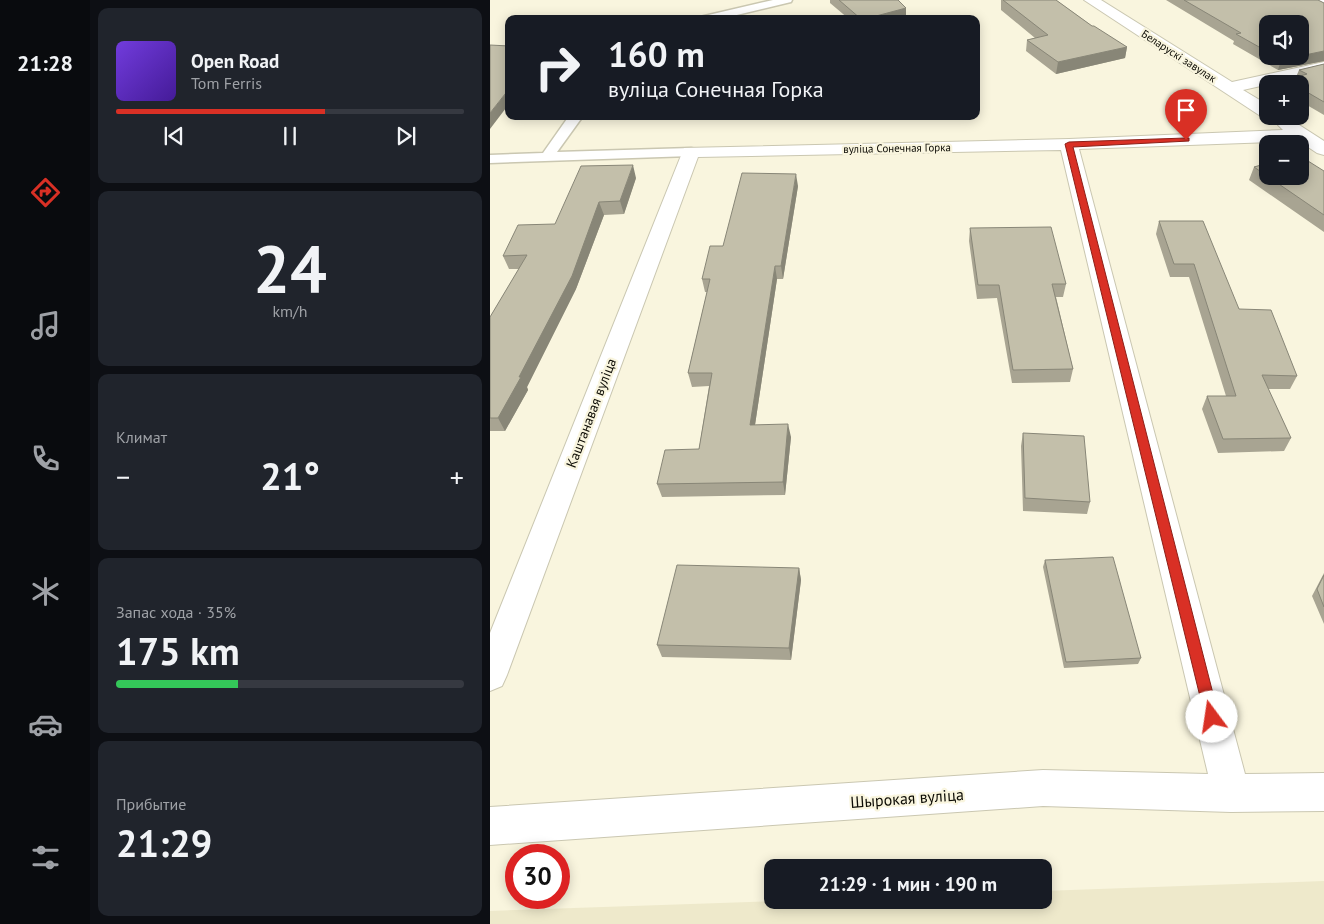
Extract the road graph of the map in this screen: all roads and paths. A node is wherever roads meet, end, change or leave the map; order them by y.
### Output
1 (787, 0) edge
2 (1091, 0) edge
3 (721, 15) edge
4 (1324, 67) edge
5 (1229, 88) junction
6 (1259, 107) edge
7 (573, 120) edge
8 (1287, 125) edge
9 (1303, 135) edge
10 (1259, 137) edge
11 (1309, 139) edge
12 (1069, 144) junction
13 (1324, 148) edge
14 (691, 152) junction
15 (547, 157) junction
16 (490, 159) edge
17 (490, 675) edge
18 (1324, 792) edge
19 (1231, 793) junction
20 (490, 826) edge

1 - 3 lane
2 - 5 street, Беларускі завулак
4 - 5 street
5 - 6 street, Беларускі завулак
7 - 15 lane
8 - 9 street
10 - 12 street, вуліца Сонечная Горка
11 - 13 street
12 - 14 street, вуліца Сонечная Горка
12 - 19 street
14 - 15 lane, вуліца Сонечная Горка
14 - 17 street, Каштанавая вуліца
15 - 16 lane, вуліца Сонечная Горка
18 - 19 street, Шырокая вуліца
19 - 20 street, Шырокая вуліца

